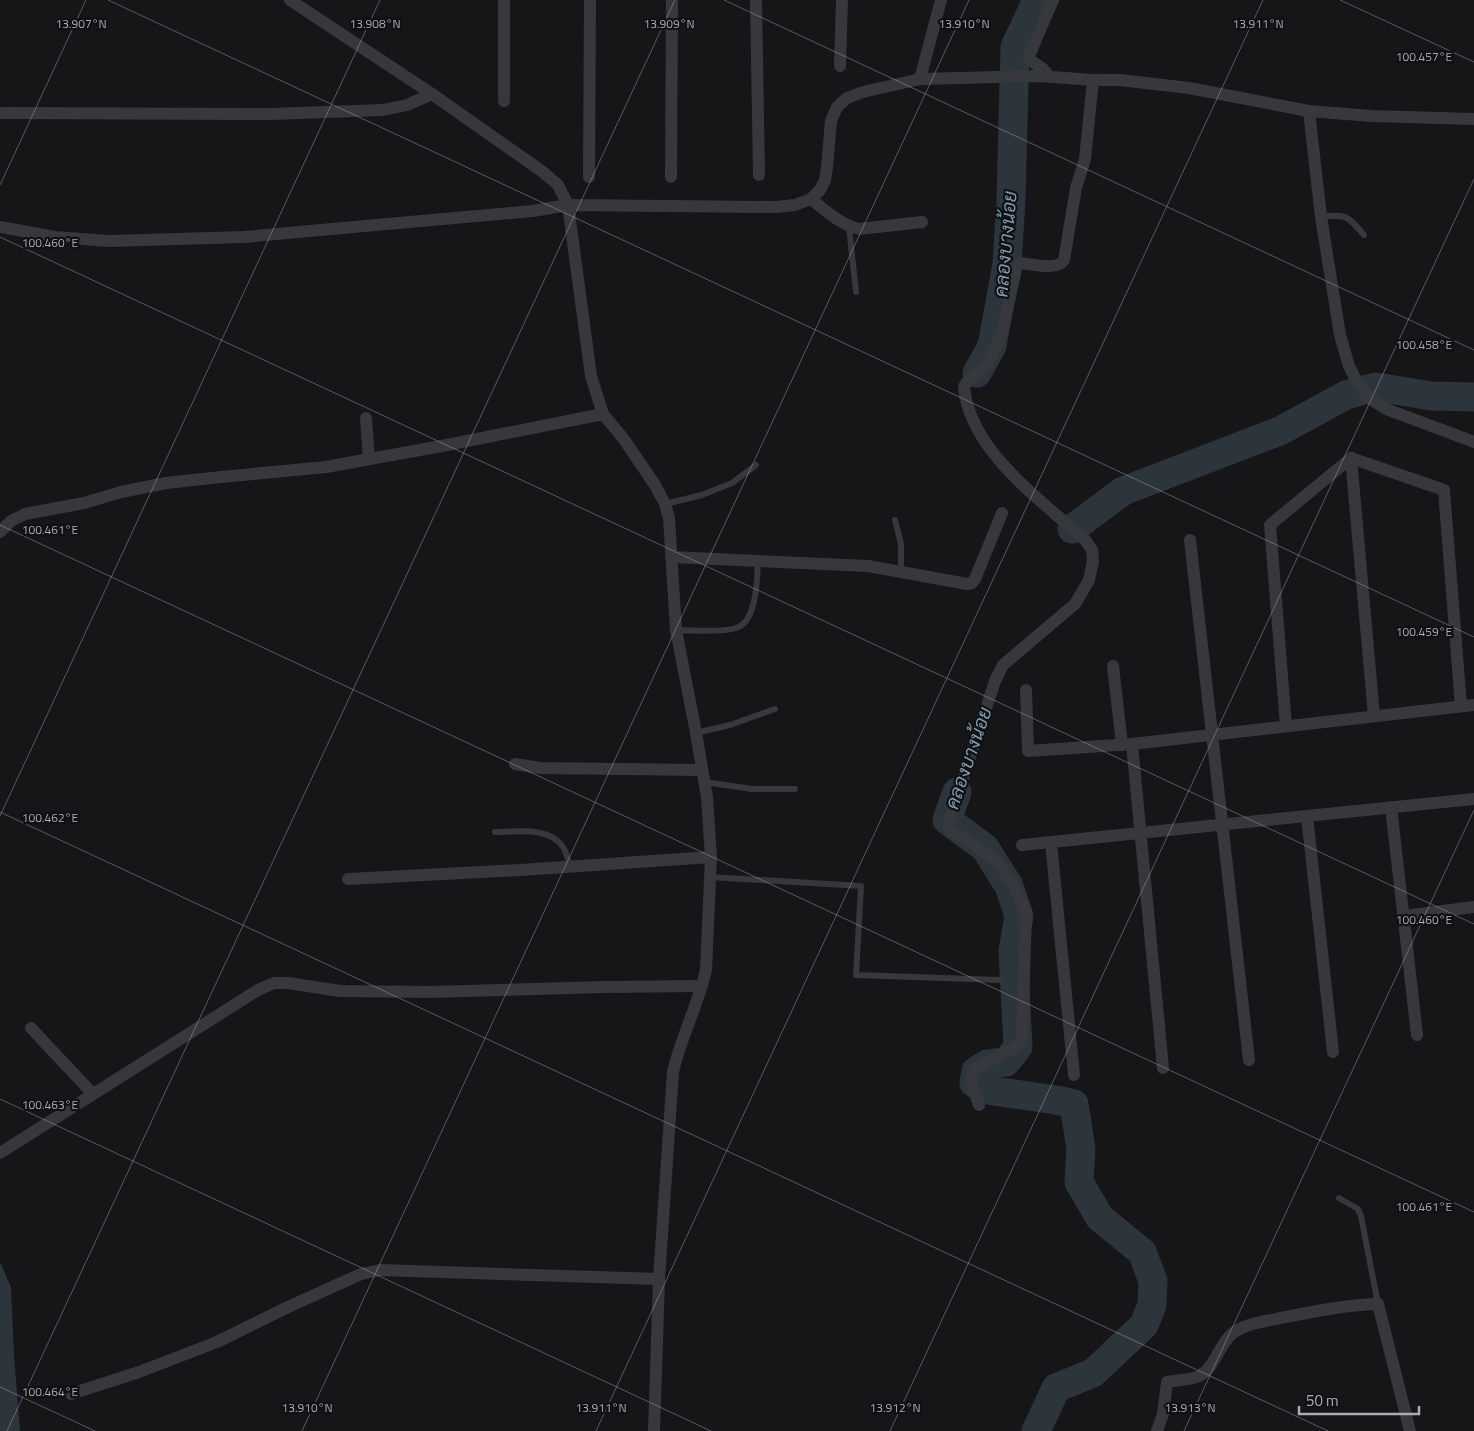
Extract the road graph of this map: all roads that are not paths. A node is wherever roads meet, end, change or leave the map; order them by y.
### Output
1 (290, 0) edge
2 (504, 0) edge
3 (590, 0) edge
4 (672, 0) edge
5 (756, 0) edge
6 (842, 0) edge
7 (941, 0) edge
8 (1053, 0) edge
9 (840, 66) dead end
10 (1044, 76) junction
11 (920, 79) junction
12 (1093, 80) junction
13 (432, 94) junction
14 (504, 101) dead end
15 (1309, 111) junction
16 (0, 113) edge
17 (1474, 119) edge
18 (759, 175) dead end
19 (671, 176) dead end
20 (589, 177) dead end
21 (811, 199) junction
22 (568, 205) junction
23 (1321, 217) junction
24 (922, 222) dead end
25 (0, 227) edge
26 (849, 227) junction
27 (1364, 236) dead end
28 (856, 292) dead end
29 (603, 414) junction
30 (366, 418) dead end
31 (1474, 442) edge
32 (1351, 458) junction
33 (369, 459) junction
34 (756, 465) dead end
35 (665, 504) junction
36 (1002, 513) dead end
37 (895, 520) dead end
38 (0, 532) edge
39 (1190, 540) dead end
40 (671, 557) junction
41 (758, 561) junction
42 (901, 571) junction
43 (676, 630) junction
44 (1112, 666) dead end
45 (1026, 690) dead end
46 (1468, 706) edge
47 (775, 709) dead end
48 (1374, 716) junction
49 (1286, 726) junction
50 (696, 733) junction
51 (1212, 735) junction
52 (1127, 744) junction
53 (516, 764) dead end
54 (703, 776) junction
55 (795, 789) dead end
56 (1474, 800) edge
57 (1391, 807) junction
58 (1307, 816) junction
59 (1222, 824) junction
60 (495, 832) dead end
61 (1140, 832) junction
62 (1051, 843) junction
63 (1022, 845) dead end
64 (711, 856) junction
65 (570, 867) junction
66 (710, 877) junction
67 (348, 880) dead end
68 (1474, 907) edge
69 (1404, 916) junction
70 (1000, 980) dead end
71 (702, 986) junction
72 (31, 1028) dead end
73 (1417, 1035) dead end
74 (1333, 1052) dead end
75 (1249, 1060) dead end
76 (1163, 1068) dead end
77 (1074, 1076) dead end
78 (94, 1094) junction
79 (979, 1105) dead end
80 (0, 1153) edge
81 (1339, 1198) dead end
82 (660, 1279) junction
83 (1378, 1304) junction
84 (71, 1394) dead end
85 (654, 1431) edge
86 (1157, 1431) edge
87 (1410, 1431) edge

1 - 13 street
2 - 14 street
3 - 20 street
4 - 19 street
5 - 18 street
6 - 9 street
7 - 11 street
8 - 10 street
10 - 11 street
10 - 12 street
11 - 21 street
12 - 15 street
12 - 79 street
13 - 16 street
13 - 22 street
15 - 17 street
15 - 23 street
21 - 22 street
21 - 26 street
22 - 25 street
22 - 29 street
23 - 27 lane
23 - 31 street
24 - 26 street
26 - 28 lane
29 - 33 street
29 - 35 street
30 - 33 street
32 - 46 street
32 - 48 street
32 - 49 street
33 - 38 street
34 - 35 lane
35 - 40 street
36 - 42 street
37 - 42 lane
39 - 51 street
40 - 41 street
40 - 43 street
41 - 42 street
41 - 43 lane
43 - 50 street
44 - 52 street
45 - 52 street
46 - 48 street
47 - 50 lane
48 - 49 street
49 - 51 street
50 - 54 street
51 - 52 street
51 - 59 street
52 - 61 street
53 - 54 street
54 - 55 lane
54 - 64 street
56 - 57 street
57 - 58 street
57 - 69 street
58 - 59 street
58 - 74 street
59 - 61 street
59 - 75 street
60 - 65 lane
61 - 62 street
61 - 76 street
62 - 63 street
62 - 77 street
64 - 65 street
64 - 66 street
65 - 67 street
66 - 70 lane
66 - 71 street
68 - 69 street
69 - 73 street
71 - 78 street
71 - 82 street
72 - 78 street
78 - 80 street
81 - 83 lane
82 - 84 street
82 - 85 street
83 - 86 street
83 - 87 street

